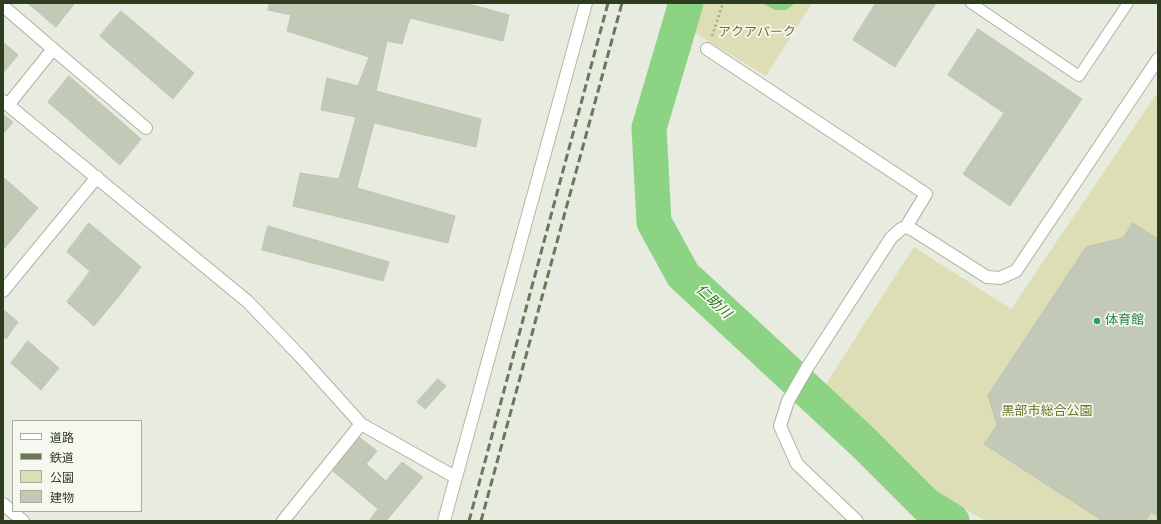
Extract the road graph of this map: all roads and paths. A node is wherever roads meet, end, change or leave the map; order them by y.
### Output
1 (586, 3) edge
2 (723, 3) edge
3 (971, 3) edge
4 (1128, 3) edge
5 (3, 6) edge
6 (53, 49) junction
7 (707, 49) joint
8 (1158, 60) edge
9 (6, 103) edge
10 (146, 128) dead end
11 (97, 177) junction
12 (906, 226) junction
13 (3, 291) edge
14 (361, 424) junction
15 (455, 477) junction
16 (3, 504) edge
17 (12, 512) edge
18 (12, 512) edge
19 (23, 521) edge
20 (283, 521) edge
21 (444, 521) edge
22 (857, 521) edge

1 - 15 street
2 - 7 path
3 - 4 lane
5 - 6 street
6 - 9 street
6 - 10 street
7 - 12 street
8 - 12 street
9 - 11 street
11 - 13 street
11 - 14 street
12 - 22 street
14 - 15 street
14 - 20 street
15 - 21 street
16 - 18 street
17 - 19 street

